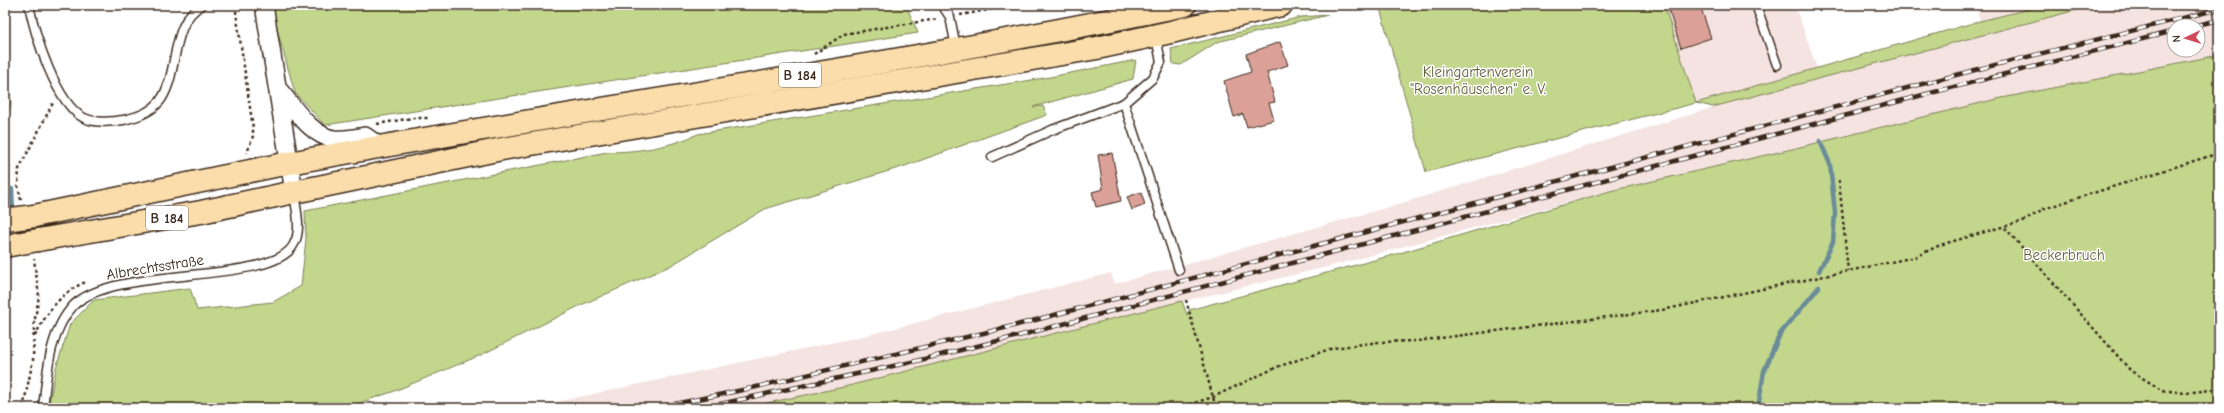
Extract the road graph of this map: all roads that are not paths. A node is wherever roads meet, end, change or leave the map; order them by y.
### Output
1 (29, 5) edge
2 (202, 5) edge
3 (264, 5) edge
4 (942, 5) edge
5 (1185, 5) edge
6 (1281, 5) edge
7 (1756, 5) edge
8 (1136, 10) edge
9 (1155, 36) junction
10 (956, 48) junction
11 (1778, 65) dead end
12 (278, 90) junction
13 (1124, 103) junction
14 (379, 146) junction
15 (992, 157) dead end
16 (289, 163) junction
17 (294, 192) junction
18 (5, 220) edge
19 (5, 246) edge
20 (1179, 270) dead end
21 (43, 408) edge

1 - 2 lane
3 - 12 street
4 - 10 lane
5 - 8 main road, B 184
6 - 9 main road, B 184
7 - 11 lane
8 - 10 main road, B 184
9 - 13 lane
9 - 17 main road, B 184
10 - 14 main road, B 184
12 - 14 street
12 - 16 street
13 - 15 lane
13 - 20 lane
14 - 16 main road, B 184
16 - 17 street
16 - 18 main road, B 184, bridge
17 - 19 main road, B 184, bridge
17 - 21 lane, Albrechtsstraße

